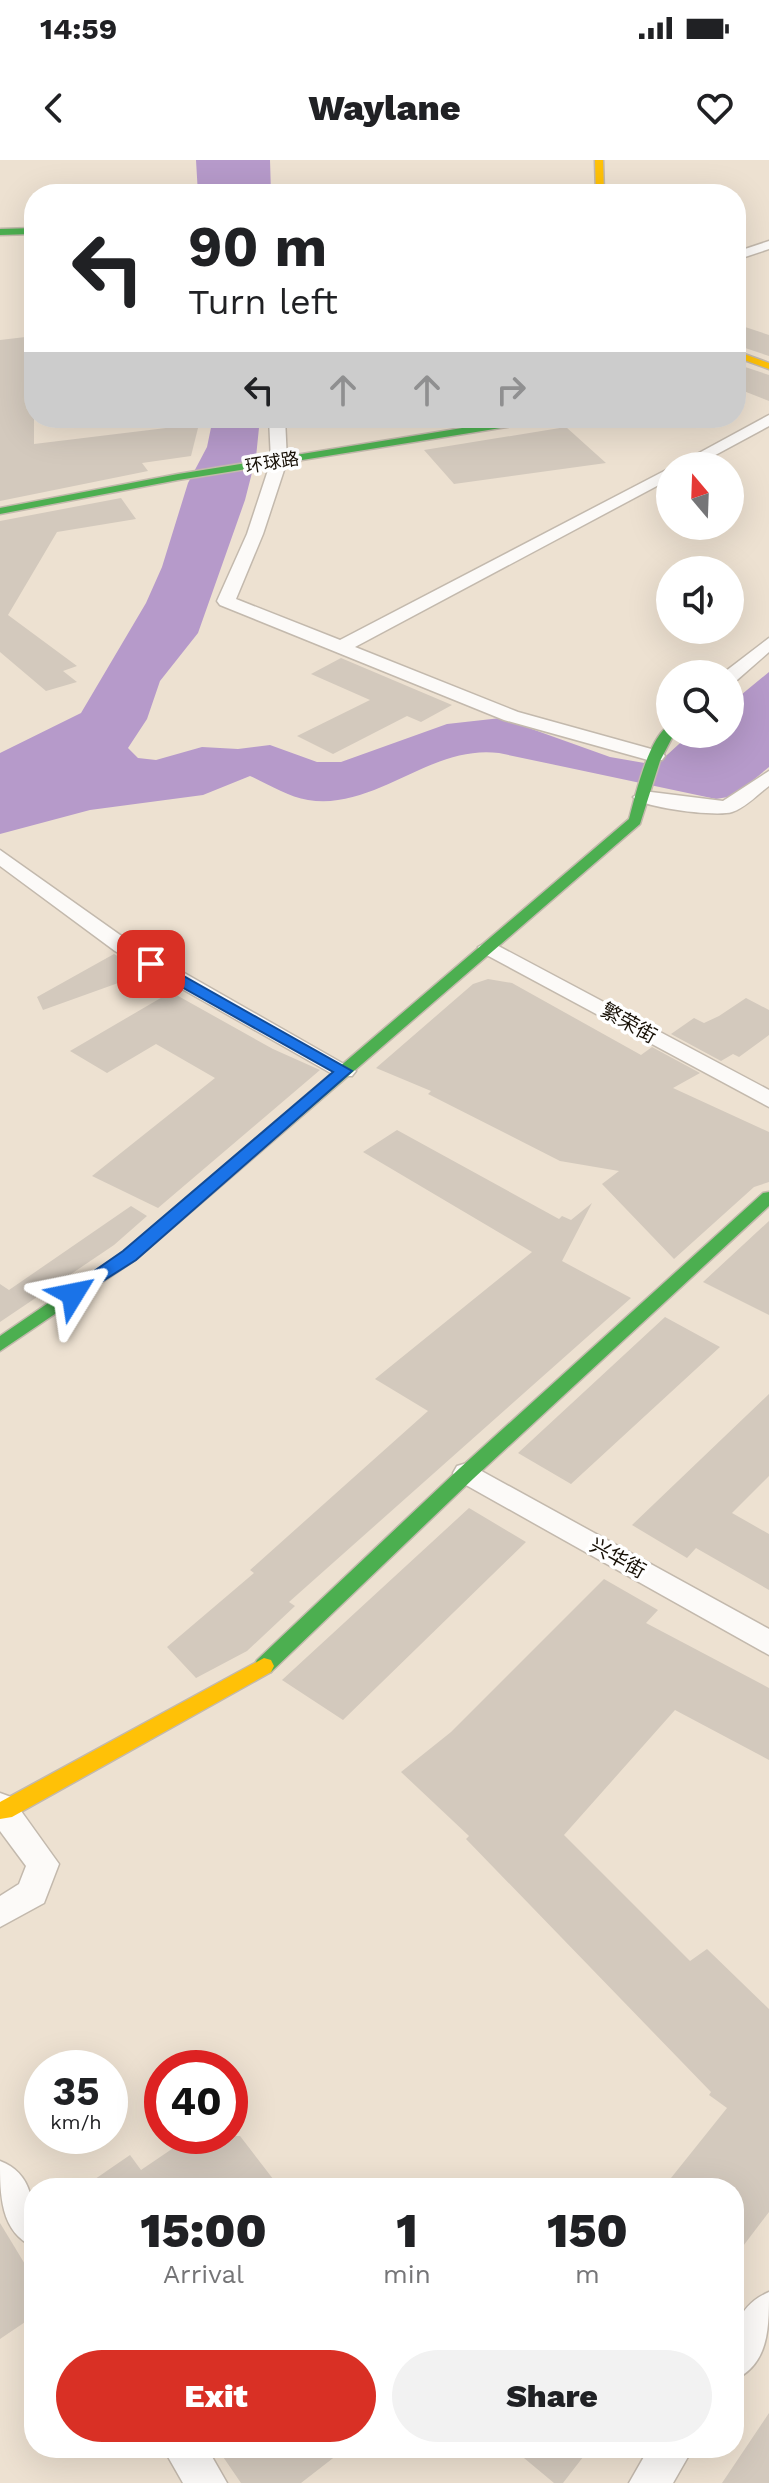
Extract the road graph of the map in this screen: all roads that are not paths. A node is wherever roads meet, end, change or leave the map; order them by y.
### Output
1 (599, 160) edge
2 (600, 184) edge
3 (24, 219) edge
4 (0, 220) edge
5 (24, 231) edge
6 (0, 232) edge
7 (769, 245) edge
8 (746, 253) edge
9 (746, 358) edge
10 (769, 366) edge
11 (769, 420) edge
12 (276, 428) edge
13 (483, 428) edge
14 (709, 452) edge
15 (274, 462) junction
16 (656, 480) edge
17 (0, 511) edge
18 (769, 643) edge
19 (341, 647) junction
20 (744, 664) edge
21 (660, 748) edge
22 (654, 758) junction
23 (769, 777) edge
24 (643, 794) junction
25 (0, 856) edge
26 (489, 947) junction
27 (344, 1071) junction
28 (769, 1100) edge
29 (769, 1197) edge
30 (0, 1345) edge
31 (467, 1473) junction
32 (769, 1643) edge
33 (2, 1809) edge
34 (0, 1913) edge
35 (0, 2178) edge
36 (24, 2214) edge
37 (769, 2311) edge
38 (744, 2347) edge
39 (190, 2458) edge
40 (666, 2458) edge
41 (207, 2483) edge
42 (649, 2483) edge

1 - 2 street
3 - 4 street
5 - 6 street
7 - 8 street
9 - 10 street
11 - 14 street
12 - 15 street
13 - 15 street, 环球路
15 - 17 street, 环球路
15 - 19 street
16 - 19 street
18 - 20 street
19 - 22 street
21 - 22 street
22 - 24 street
23 - 24 street
24 - 26 street
25 - 27 street
26 - 27 street
26 - 28 street, 繁荣街
27 - 30 street
29 - 31 street
31 - 32 street, 兴华街
31 - 33 street
33 - 34 street
35 - 36 street
37 - 38 street
39 - 41 street
40 - 42 street

